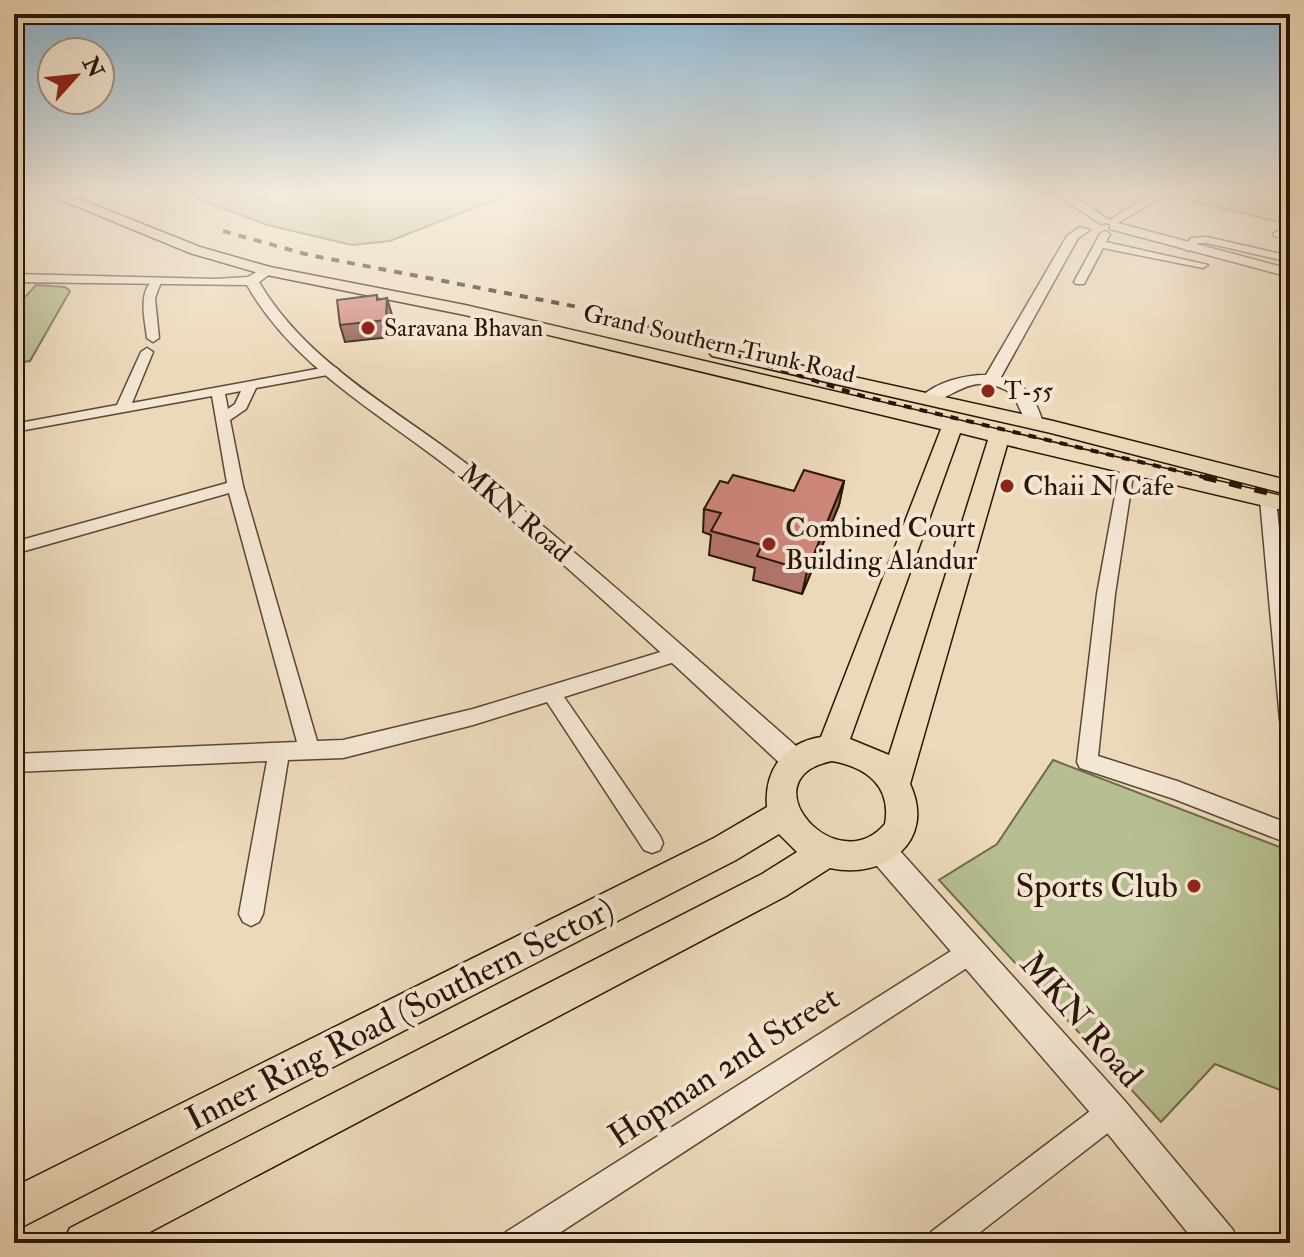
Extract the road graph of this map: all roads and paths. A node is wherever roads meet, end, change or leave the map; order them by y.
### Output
1 (210, 251) edge
2 (236, 251) edge
3 (1065, 251) edge
4 (1096, 251) edge
5 (1164, 251) edge
6 (1200, 251) edge
7 (1254, 251) edge
8 (1290, 259) edge
9 (276, 265) junction
10 (1203, 265) dead end
11 (1290, 273) edge
12 (14, 278) edge
13 (251, 281) junction
14 (155, 282) junction
15 (1080, 282) dead end
16 (153, 338) dead end
17 (147, 352) dead end
18 (333, 370) junction
19 (992, 378) junction
20 (250, 386) junction
21 (218, 393) junction
22 (928, 398) junction
23 (122, 409) junction
24 (223, 419) junction
25 (1034, 423) junction
26 (953, 425) junction
27 (14, 428) edge
28 (999, 437) junction
29 (1127, 469) junction
30 (235, 486) junction
31 (1290, 488) edge
32 (1268, 500) junction
33 (1290, 505) edge
34 (14, 548) edge
35 (677, 654) junction
36 (552, 694) junction
37 (1290, 720) edge
38 (832, 748) junction
39 (310, 751) junction
40 (279, 752) junction
41 (795, 761) junction
42 (14, 763) edge
43 (895, 783) junction
44 (784, 814) junction
45 (1290, 834) edge
46 (652, 843) dead end
47 (881, 850) junction
48 (825, 853) junction
49 (251, 914) dead end
50 (970, 951) junction
51 (1112, 1112) junction
52 (14, 1210) edge
53 (85, 1243) edge
54 (517, 1243) edge
55 (942, 1243) edge
56 (1220, 1243) edge

1 - 9 main road, Grand Southern Trunk Road
2 - 9 main road, Grand Southern Trunk Road
3 - 19 street
4 - 15 street
5 - 10 street
6 - 11 street
7 - 8 street
9 - 13 street
9 - 22 main road, Grand Southern Trunk Road
9 - 26 main road, Grand Southern Trunk Road
12 - 14 street
13 - 14 street
13 - 18 street, MKN Road
14 - 16 street
17 - 23 street
18 - 20 street
18 - 35 street, MKN Road
19 - 22 street
19 - 25 street
20 - 21 street
20 - 24 street
21 - 23 street
21 - 24 street
22 - 25 main road, Grand Southern Trunk Road
23 - 27 street
24 - 30 street
25 - 31 main road, Grand Southern Trunk Road
26 - 28 main road, Grand Southern Trunk Road
26 - 38 main road
28 - 29 main road, Grand Southern Trunk Road
28 - 43 main road
29 - 32 main road, Grand Southern Trunk Road
29 - 45 street
30 - 34 street
30 - 39 street
32 - 33 main road, Grand Southern Trunk Road
32 - 37 street
35 - 36 street
35 - 41 street, MKN Road
36 - 39 street
36 - 46 street
38 - 41 main road
38 - 43 main road
39 - 40 street
40 - 42 street
40 - 49 street
41 - 44 main road
43 - 47 main road
44 - 48 main road
44 - 52 main road, Inner Ring Road (Southern Sector)
47 - 48 main road
47 - 50 street, MKN Road
48 - 53 main road, Inner Ring Road (Southern Sector)
50 - 51 street, MKN Road
50 - 54 street, Hopman 2nd Street
51 - 55 street
51 - 56 street, MKN Road

